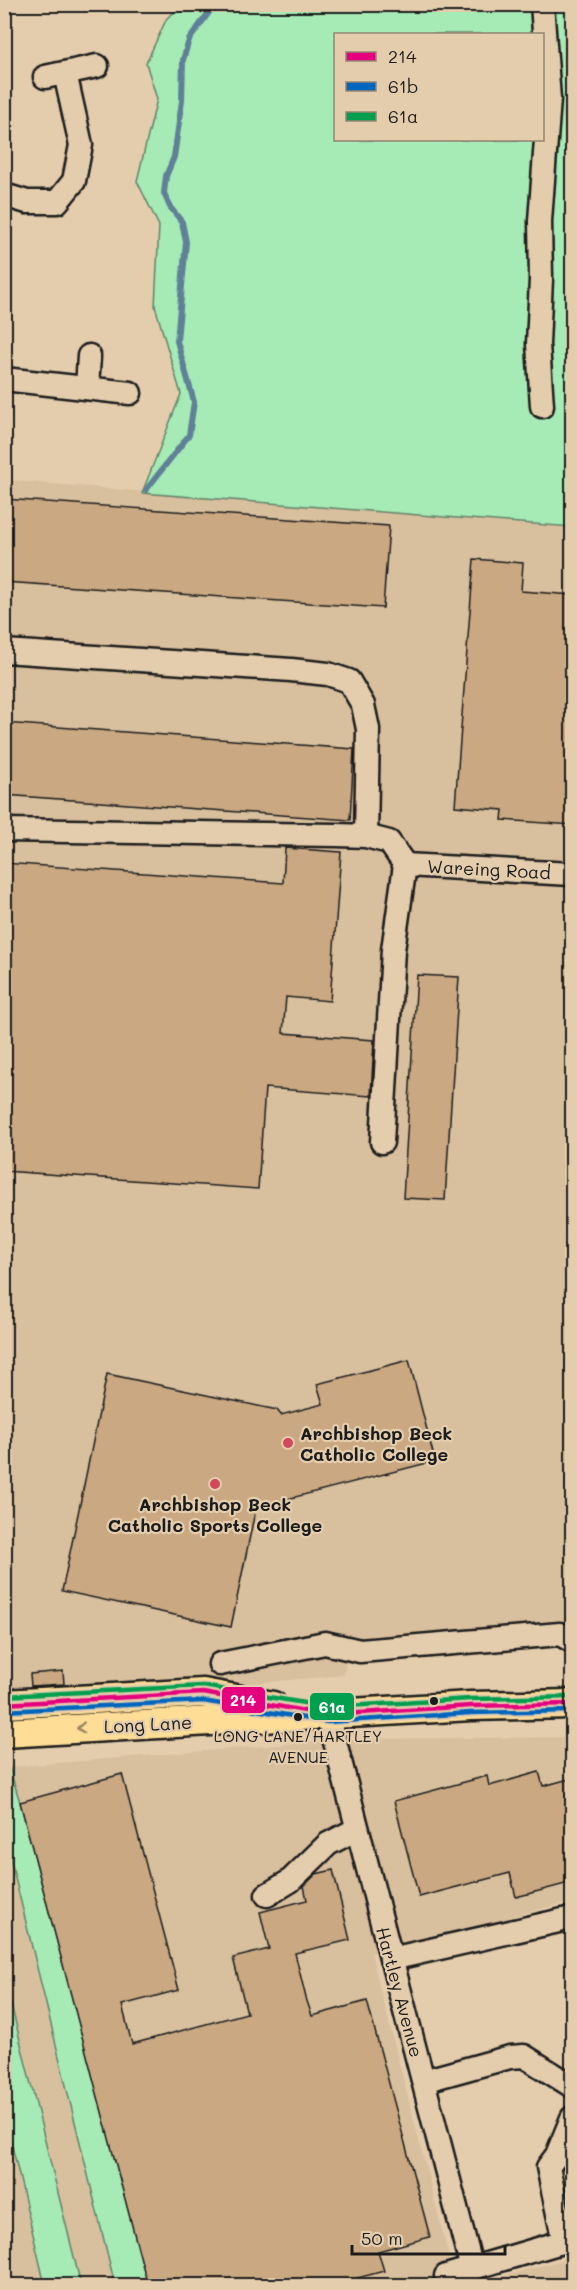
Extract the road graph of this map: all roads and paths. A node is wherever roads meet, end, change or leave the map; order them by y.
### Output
1 (542, 4) edge
2 (97, 66) dead end
3 (4, 195) edge
4 (89, 356) dead end
5 (4, 379) edge
6 (87, 388) junction
7 (130, 393) dead end
8 (542, 405) dead end
9 (4, 651) edge
10 (4, 830) edge
11 (366, 836) junction
12 (405, 865) junction
13 (573, 874) edge
14 (382, 1142) dead end
15 (573, 1641) edge
16 (220, 1665) dead end
17 (4, 1704) edge
18 (573, 1704) edge
19 (328, 1715) junction
20 (4, 1732) edge
21 (357, 1829) junction
22 (267, 1895) dead end
23 (573, 1918) edge
24 (391, 1959) junction
25 (423, 2081) junction
26 (573, 2086) edge
27 (573, 2118) edge
28 (568, 2240) edge
29 (472, 2269) junction
30 (448, 2286) edge

1 - 8 street
2 - 3 street
4 - 6 street
5 - 6 street
6 - 7 street
9 - 11 street
10 - 11 street
11 - 12 street
12 - 13 street, Wareing Road
12 - 14 street
15 - 16 street
17 - 19 main road, Long Lane
18 - 19 main road, Long Lane
19 -> 20 main road, Long Lane
19 - 21 street, Hartley Avenue
21 - 22 street
21 - 24 street, Hartley Avenue
23 - 24 street
24 - 25 street, Hartley Avenue
25 - 26 street
25 - 29 street, Hartley Avenue
27 - 28 street
28 - 29 street
29 - 30 street

